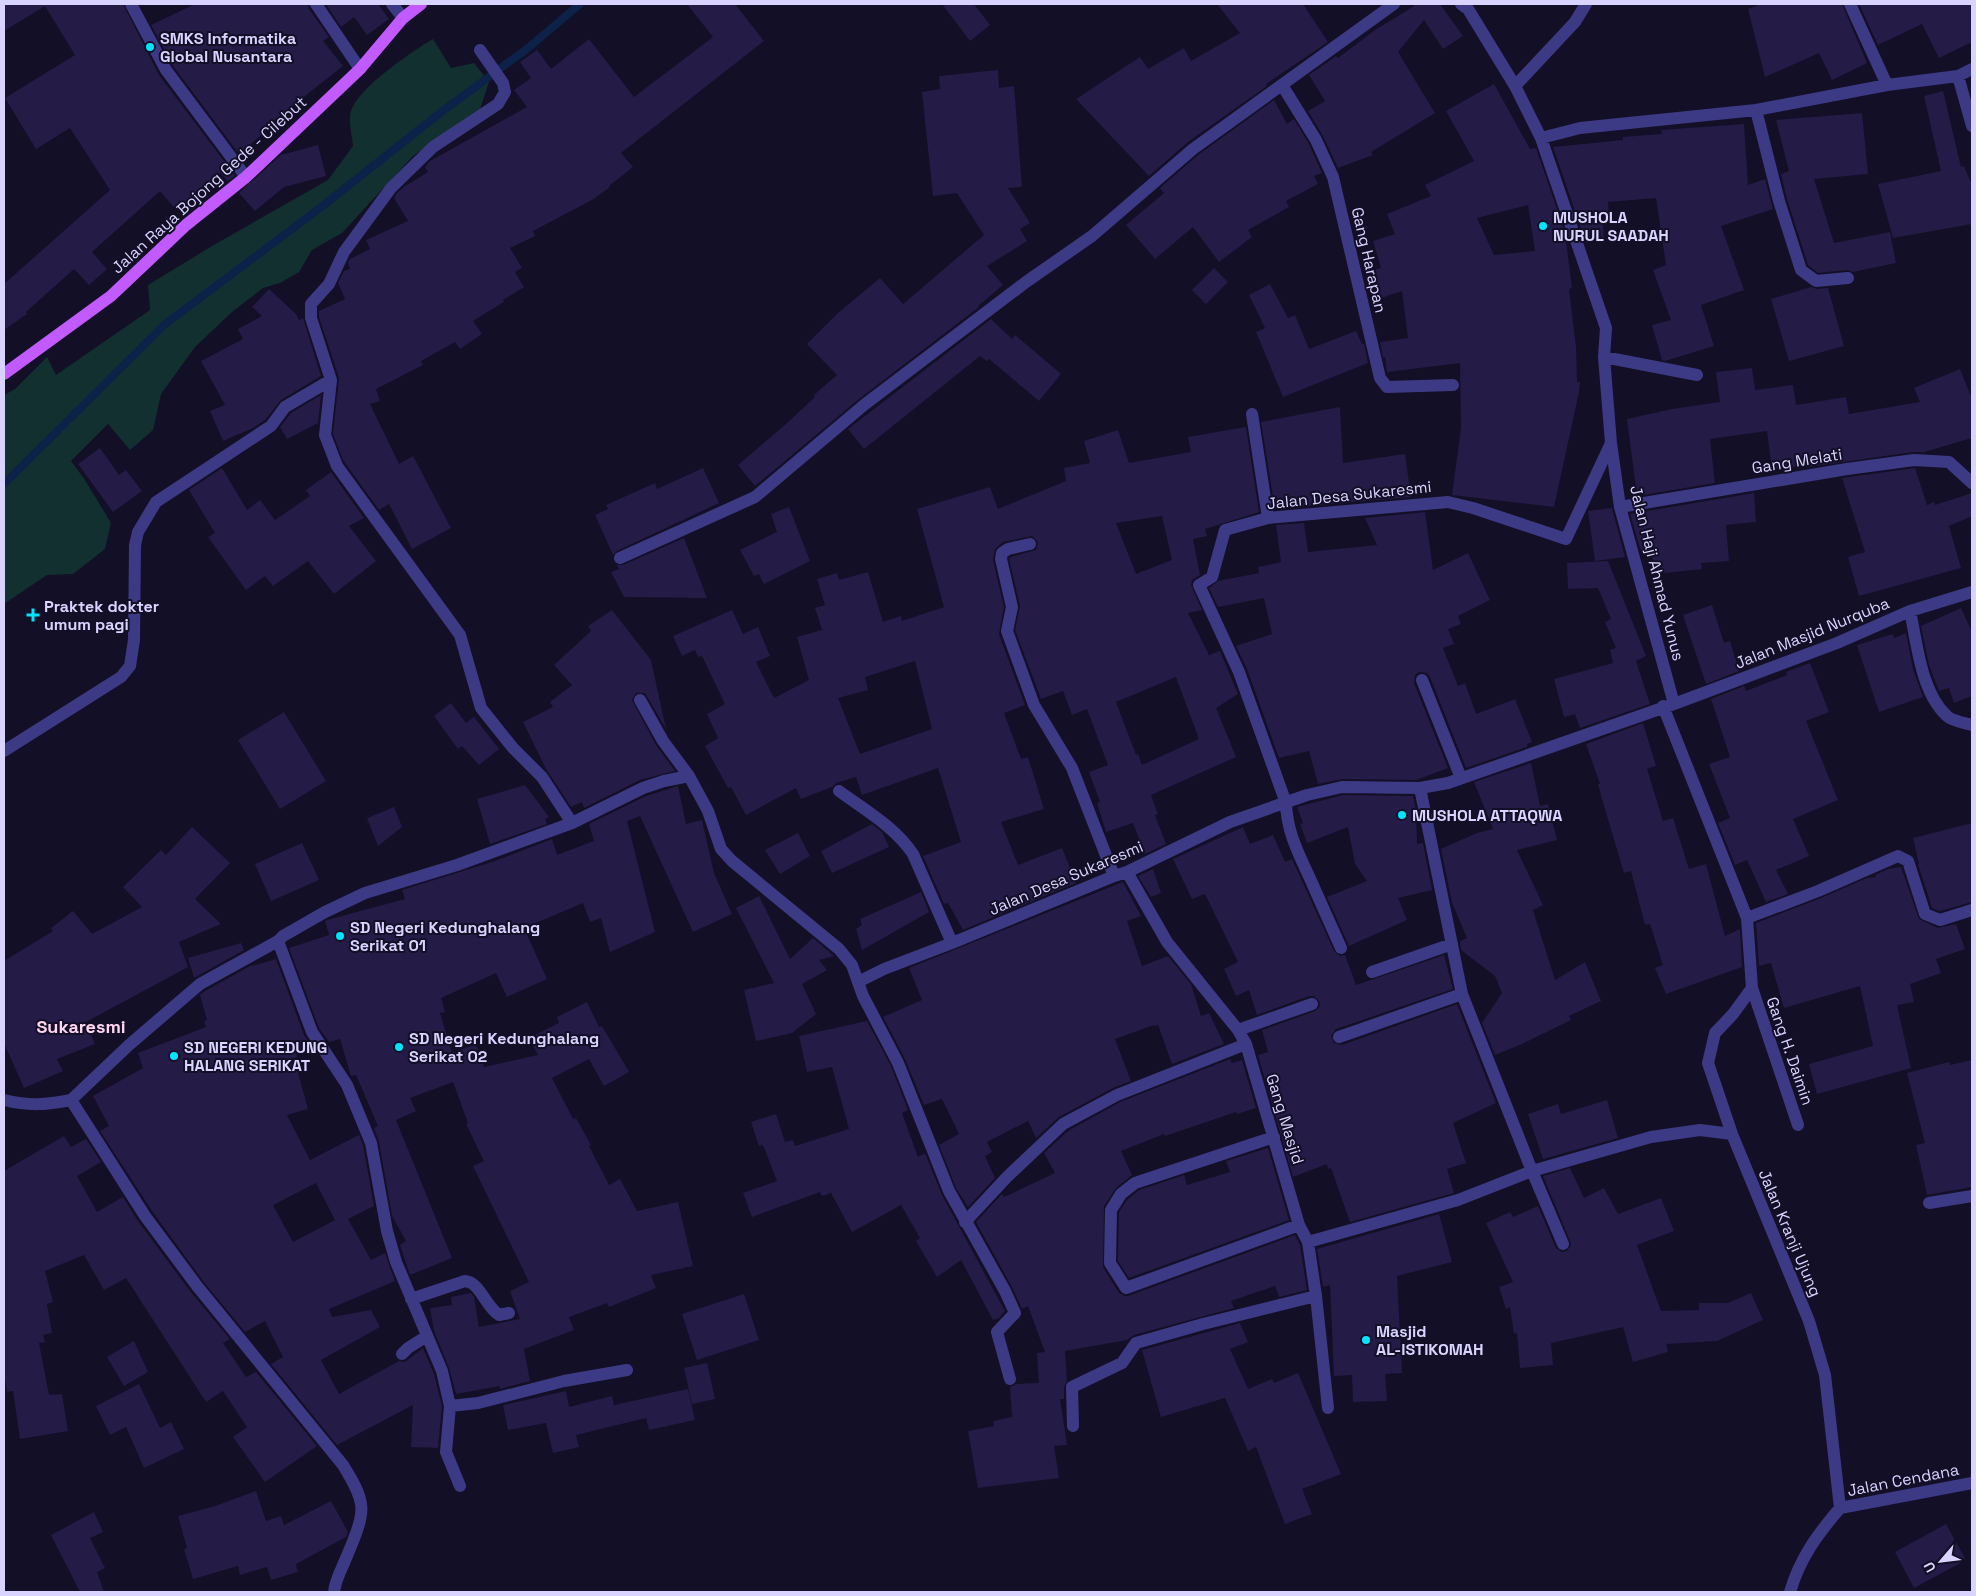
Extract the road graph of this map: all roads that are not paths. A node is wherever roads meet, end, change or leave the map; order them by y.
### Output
1 (131, 4) edge
2 (316, 4) edge
3 (392, 4) edge
4 (421, 4) edge
5 (1394, 4) edge
6 (1460, 4) edge
7 (1586, 4) edge
8 (1850, 4) edge
9 (402, 18) junction
10 (482, 52) dead end
11 (360, 69) junction
12 (1972, 69) edge
13 (1958, 76) junction
14 (1282, 85) junction
15 (1887, 85) junction
16 (1514, 86) junction
17 (1756, 110) junction
18 (1972, 126) edge
19 (1541, 138) junction
20 (246, 177) junction
21 (1848, 278) dead end
22 (1604, 357) junction
23 (4, 374) edge
24 (1696, 375) dead end
25 (331, 380) junction
26 (1453, 385) dead end
27 (1252, 414) dead end
28 (1611, 443) junction
29 (1972, 483) edge
30 (1620, 507) junction
31 (1268, 518) junction
32 (1030, 544) dead end
33 (620, 558) dead end
34 (1972, 592) edge
35 (1910, 611) junction
36 (1422, 680) dead end
37 (640, 700) dead end
38 (1669, 705) junction
39 (1972, 725) edge
40 (4, 751) edge
41 (689, 776) junction
42 (1461, 778) junction
43 (1420, 788) junction
44 (839, 792) dead end
45 (1286, 803) junction
46 (572, 823) junction
47 (1127, 872) junction
48 (1114, 876) junction
49 (1972, 910) edge
50 (1747, 918) junction
51 (278, 941) junction
52 (952, 943) junction
53 (1452, 944) junction
54 (1341, 948) dead end
55 (1372, 972) dead end
56 (858, 982) junction
57 (1752, 988) junction
58 (1462, 994) junction
59 (1312, 1004) dead end
60 (1238, 1030) junction
61 (1339, 1037) dead end
62 (1246, 1044) junction
63 (4, 1100) edge
64 (71, 1100) junction
65 (1798, 1124) dead end
66 (1732, 1134) junction
67 (1274, 1138) junction
68 (1532, 1171) junction
69 (1972, 1196) edge
70 (1929, 1204) dead end
71 (965, 1222) junction
72 (1300, 1225) junction
73 (1308, 1242) junction
74 (1563, 1244) dead end
75 (1316, 1296) junction
76 (411, 1299) junction
77 (509, 1313) dead end
78 (427, 1336) junction
79 (402, 1354) dead end
80 (627, 1370) dead end
81 (1010, 1379) dead end
82 (450, 1406) junction
83 (1328, 1408) dead end
84 (1072, 1426) dead end
85 (1972, 1483) edge
86 (460, 1486) dead end
87 (1840, 1508) junction
88 (334, 1592) edge
89 (1790, 1592) edge

1 - 20 street
2 - 11 street
3 - 9 street
4 - 9 main road, Jalan Raya Bojong Gede - Cilebut
5 - 14 street
6 - 16 street, Jalan Haji Ahmad Yunus
7 - 16 street
8 - 15 street
9 - 11 main road, Jalan Raya Bojong Gede - Cilebut
10 - 25 street
11 - 20 main road, Jalan Raya Bojong Gede - Cilebut
12 - 13 street
13 - 15 street
13 - 18 street
14 - 26 street, Gang Harapan
14 - 33 street
15 - 17 street
16 - 19 street, Jalan Haji Ahmad Yunus
17 - 19 street
17 - 21 street
19 - 22 street, Jalan Haji Ahmad Yunus
20 - 23 main road, Jalan Raya Bojong Gede - Cilebut
22 - 24 street
22 - 28 street, Jalan Haji Ahmad Yunus
25 - 40 street
25 - 46 street
27 - 31 street
28 - 30 street, Jalan Haji Ahmad Yunus
28 - 31 street, Jalan Desa Sukaresmi
29 - 30 street, Gang Melati
30 - 38 street, Jalan Haji Ahmad Yunus
31 - 45 street, Jalan Desa Sukaresmi
32 - 48 street
34 - 35 street, Jalan Masjid Nurquba
35 - 38 street, Jalan Masjid Nurquba
35 - 39 street
36 - 42 street
37 - 41 street
38 - 42 street, Jalan Desa Sukaresmi
38 - 50 street, Jalan Haji Ahmad Yunus
41 - 46 street
41 - 56 street
42 - 43 street, Jalan Desa Sukaresmi
43 - 45 street, Jalan Desa Sukaresmi
43 - 53 street
44 - 52 street
45 - 47 street, Jalan Desa Sukaresmi
45 - 54 street
46 - 51 street
47 - 48 street, Jalan Desa Sukaresmi
47 - 60 street, Gang Masjid
48 - 52 street, Jalan Desa Sukaresmi
49 - 50 street
50 - 57 street, Jalan Haji Ahmad Yunus
51 - 64 street
51 - 76 street
52 - 56 street, Jalan Desa Sukaresmi
53 - 55 street
53 - 58 street
56 - 71 street
57 - 65 street, Gang H. Daimin
57 - 66 street, Jalan Kranji Ujung
58 - 61 street
58 - 68 street
59 - 60 street
60 - 62 street, Gang Masjid
62 - 67 street, Gang Masjid
62 - 71 street
63 - 64 street
64 - 88 street
66 - 68 street
66 - 87 street, Jalan Kranji Ujung
67 - 72 street, Gang Masjid
67 - 72 street
68 - 73 street
68 - 74 street
69 - 70 street
71 - 81 street
72 - 73 street, Gang Masjid
73 - 75 street, Gang Masjid
75 - 83 street, Gang Masjid
75 - 84 street
76 - 77 street
76 - 78 street
78 - 79 street
78 - 82 street
80 - 82 street
82 - 86 street
85 - 87 street, Jalan Cendana
87 - 89 street

